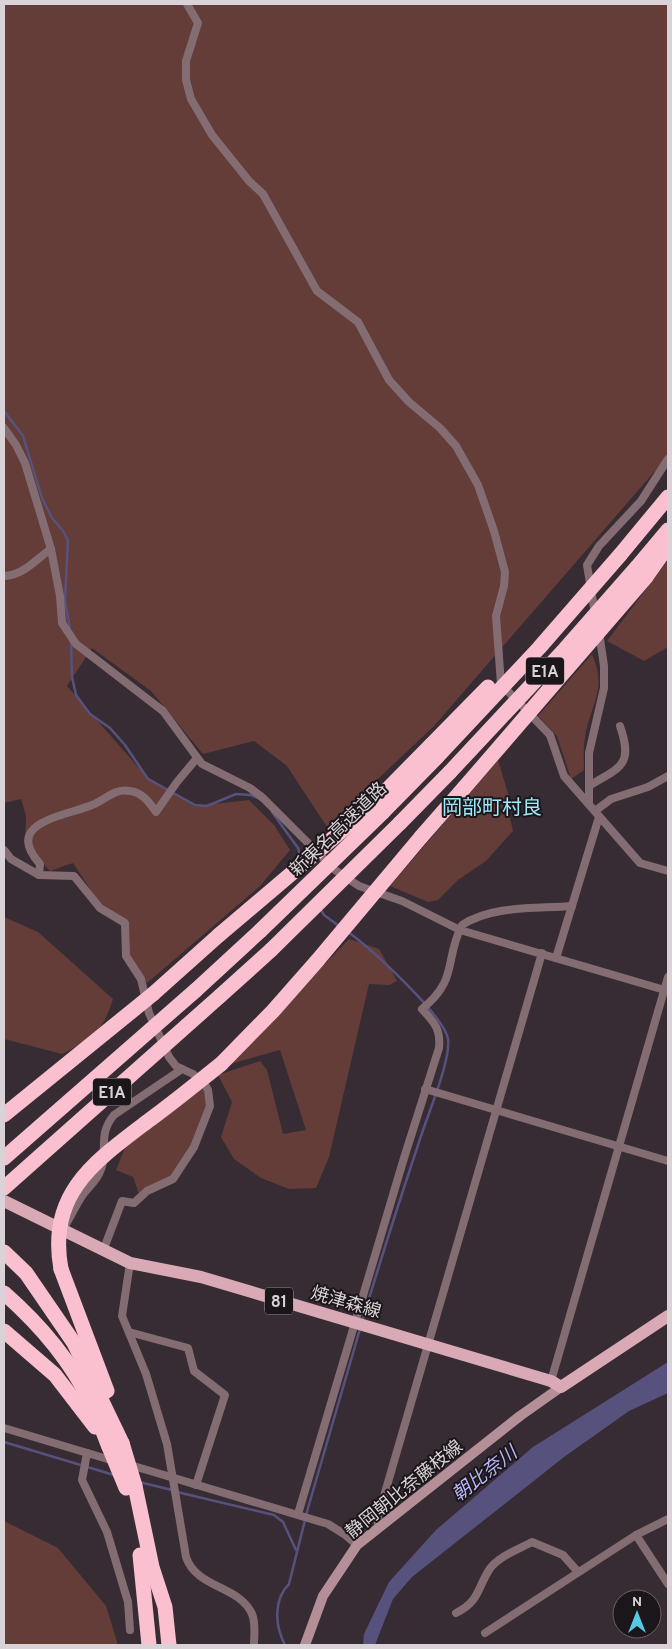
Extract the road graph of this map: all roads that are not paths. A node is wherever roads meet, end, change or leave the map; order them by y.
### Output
1 (186, 4) edge
2 (4, 428) edge
3 (668, 459) edge
4 (668, 498) edge
5 (668, 530) edge
6 (668, 546) edge
7 (51, 549) junction
8 (641, 572) junction
9 (4, 576) edge
10 (620, 726) dead end
11 (197, 758) junction
12 (668, 776) edge
13 (590, 785) junction
14 (589, 804) junction
15 (377, 809) junction
16 (597, 814) junction
17 (4, 850) edge
18 (668, 871) edge
19 (39, 875) junction
20 (572, 906) junction
21 (460, 930) junction
22 (542, 953) junction
23 (556, 958) junction
24 (668, 977) edge
25 (666, 990) edge
26 (182, 1069) junction
27 (425, 1089) junction
28 (498, 1110) junction
29 (4, 1115) edge
30 (620, 1148) junction
31 (4, 1158) edge
32 (668, 1161) edge
33 (4, 1188) edge
34 (4, 1201) edge
35 (63, 1230) junction
36 (103, 1251) junction
37 (4, 1252) edge
38 (130, 1263) junction
39 (4, 1293) edge
40 (668, 1316) edge
41 (355, 1323) junction
42 (4, 1331) edge
43 (130, 1332) junction
44 (428, 1344) junction
45 (556, 1384) junction
46 (4, 1428) edge
47 (116, 1445) junction
48 (87, 1453) junction
49 (175, 1478) junction
50 (196, 1485) junction
51 (130, 1487) junction
52 (298, 1514) junction
53 (668, 1519) edge
54 (379, 1528) junction
55 (636, 1535) junction
56 (357, 1546) junction
57 (578, 1572) junction
58 (668, 1584) edge
59 (456, 1613) dead end
60 (130, 1630) dead end
61 (485, 1632) dead end
62 (149, 1645) edge
63 (169, 1645) edge
64 (254, 1645) edge
65 (305, 1645) edge

1 - 14 street
2 - 7 street
3 - 13 street
4 - 15 highway, 新東名高速道路 / E1A, bridge
5 - 8 highway, E1A
6 - 8 highway
7 - 9 street
7 - 11 street
8 - 33 highway, E1A, bridge
8 - 47 highway, bridge
10 - 13 street
11 - 19 street
11 - 21 street
12 - 16 street
13 - 14 street
14 - 16 street
15 - 29 highway, bridge
15 - 31 highway, 新東名高速道路 / E1A, bridge
16 - 18 street
16 - 20 street
17 - 19 street
19 - 26 street
20 - 21 street
20 - 23 street
21 - 22 street
21 - 27 street
22 - 23 street
22 - 28 street
23 - 25 street
24 - 25 street
25 - 30 street
26 - 35 street
26 - 36 street
27 - 28 street
27 - 41 street
28 - 30 street
28 - 44 street
30 - 32 street
30 - 45 street
34 - 35 main road, 焼津森線 / 81
35 - 36 main road, 焼津森線 / 81
36 - 38 main road, 焼津森線 / 81
37 - 47 highway
38 - 41 main road, 焼津森線 / 81
38 - 43 street
39 - 47 highway
40 - 45 main road
41 - 44 main road, 焼津森線 / 81
41 - 52 street
42 - 47 highway
43 - 49 street
43 - 50 street
44 - 45 main road, 焼津森線 / 81
44 - 54 street
45 - 54 main road, 静岡朝比奈藤枝線
46 - 48 street
47 - 51 highway, bridge
48 - 49 street
48 - 60 street
49 - 50 street
49 - 64 street
50 - 52 street
51 - 62 highway
51 - 63 highway
52 - 56 street
53 - 55 street
54 - 56 main road, 静岡朝比奈藤枝線
55 - 57 street
55 - 58 street
56 - 65 main road, 静岡朝比奈藤枝線
57 - 59 street
57 - 61 street

